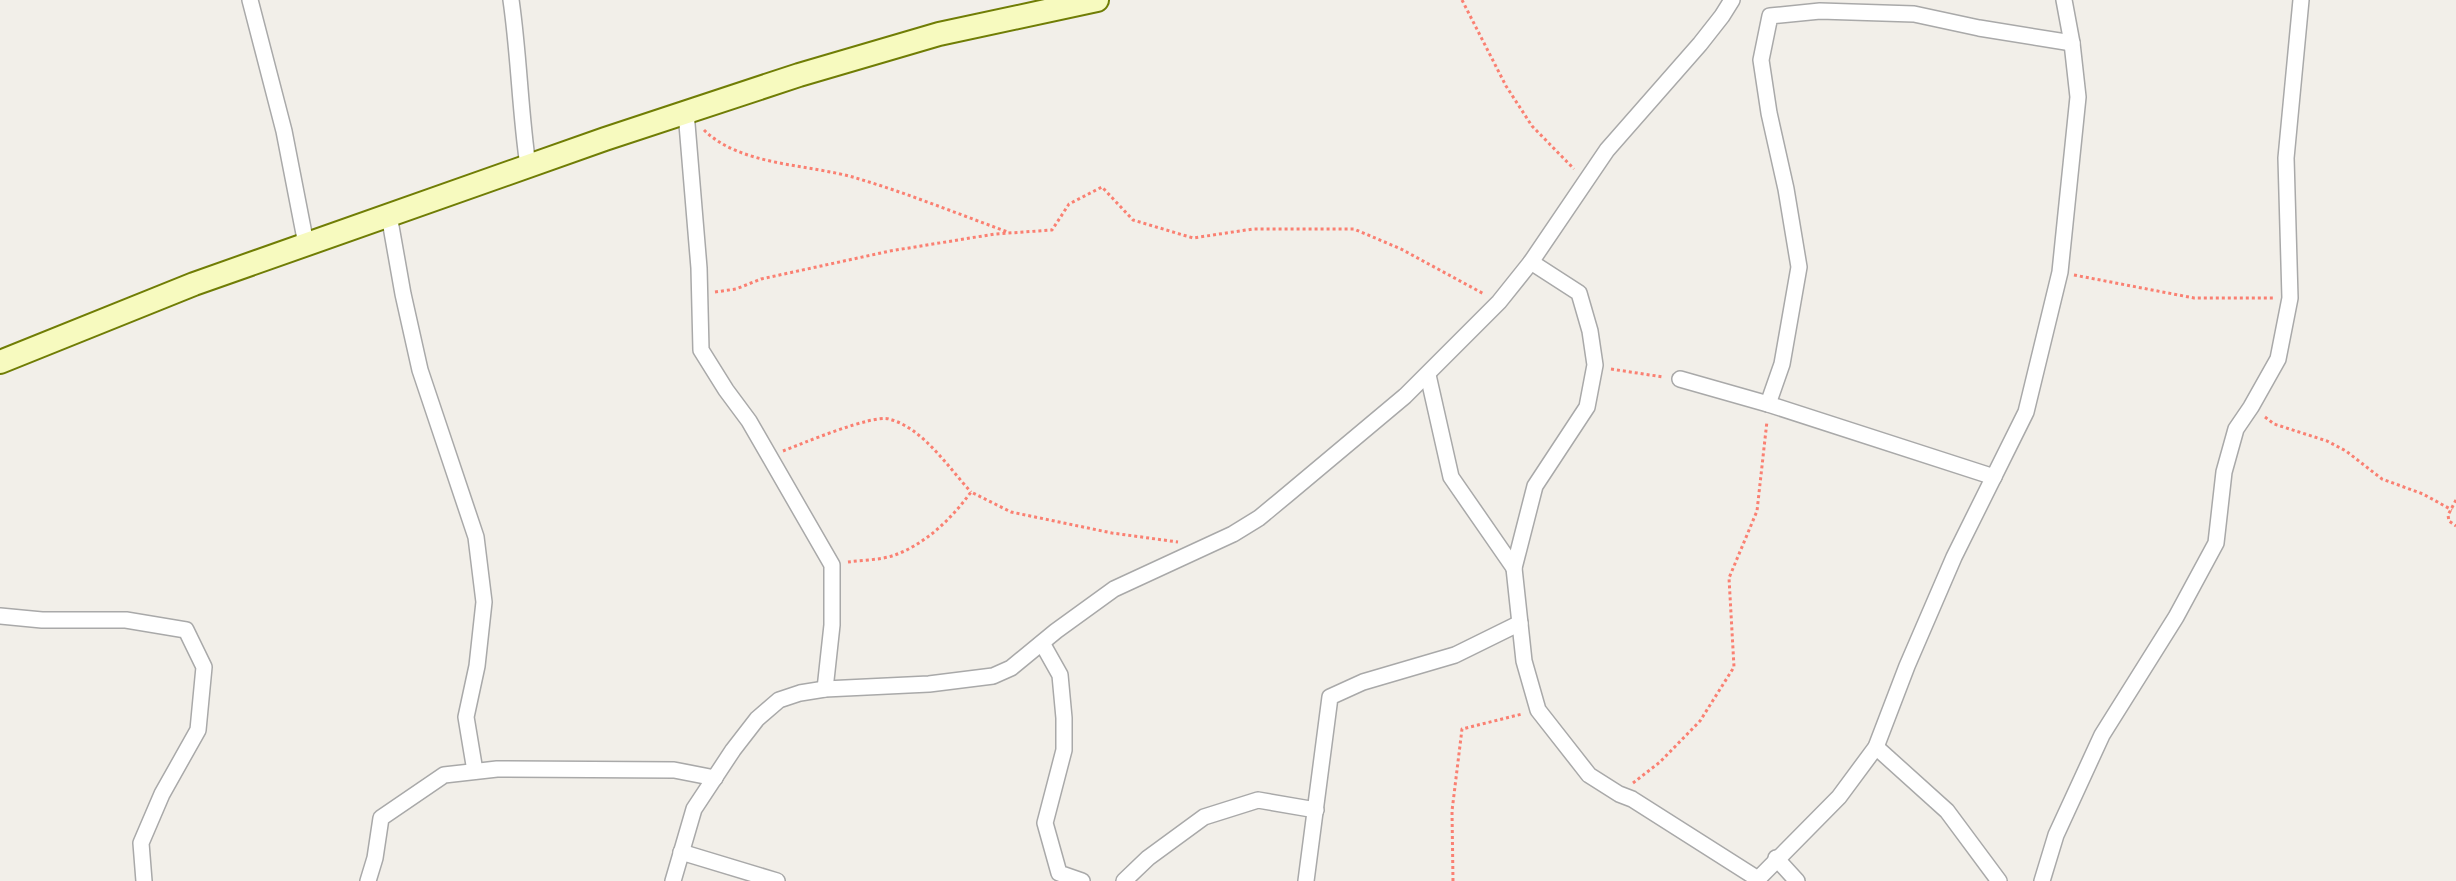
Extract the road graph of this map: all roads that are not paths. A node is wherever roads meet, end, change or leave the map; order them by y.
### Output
1 (250, 0) edge
2 (511, 0) edge
3 (1097, 0) edge
4 (1732, 0) edge
5 (2064, 0) edge
6 (2301, 0) edge
7 (1042, 6) edge
8 (2072, 43) junction
9 (686, 112) junction
10 (528, 166) junction
11 (389, 215) junction
12 (306, 244) junction
13 (1531, 262) junction
14 (0, 362) edge
15 (1428, 375) junction
16 (1680, 379) road end
17 (1768, 404) junction
18 (1994, 477) junction
19 (1514, 568) junction
20 (0, 616) edge
21 (1520, 623) junction
22 (1042, 643) junction
23 (825, 689) junction
24 (1876, 747) junction
25 (476, 771) junction
26 (715, 778) junction
27 (1316, 810) junction
28 (681, 852) junction
29 (1776, 858) junction
30 (1757, 880) edge
31 (144, 881) edge
32 (368, 881) edge
33 (673, 881) edge
34 (777, 881) edge
35 (1082, 881) edge
36 (1124, 881) edge
37 (1306, 881) edge
38 (1797, 881) edge
39 (1999, 881) edge
40 (2042, 881) edge

1 - 12 street
2 - 10 street
3 - 7 main road
4 - 13 street
5 - 8 street
6 - 40 street
7 - 9 main road
8 - 17 street
8 - 18 street
9 - 10 main road
9 - 23 street
10 - 11 main road
11 - 12 main road
11 - 25 street
12 - 14 main road
13 - 15 street
13 - 19 street
15 - 19 street
15 - 22 street
16 - 17 street
17 - 18 street
18 - 24 street
19 - 21 street
20 - 31 street
21 - 27 street
21 - 30 street
22 - 23 street
22 - 35 street
23 - 26 street
24 - 29 street
24 - 39 street
25 - 26 street
25 - 32 street
26 - 28 street
27 - 36 street
27 - 37 street
28 - 33 street
28 - 34 street
29 - 30 street
29 - 38 street

